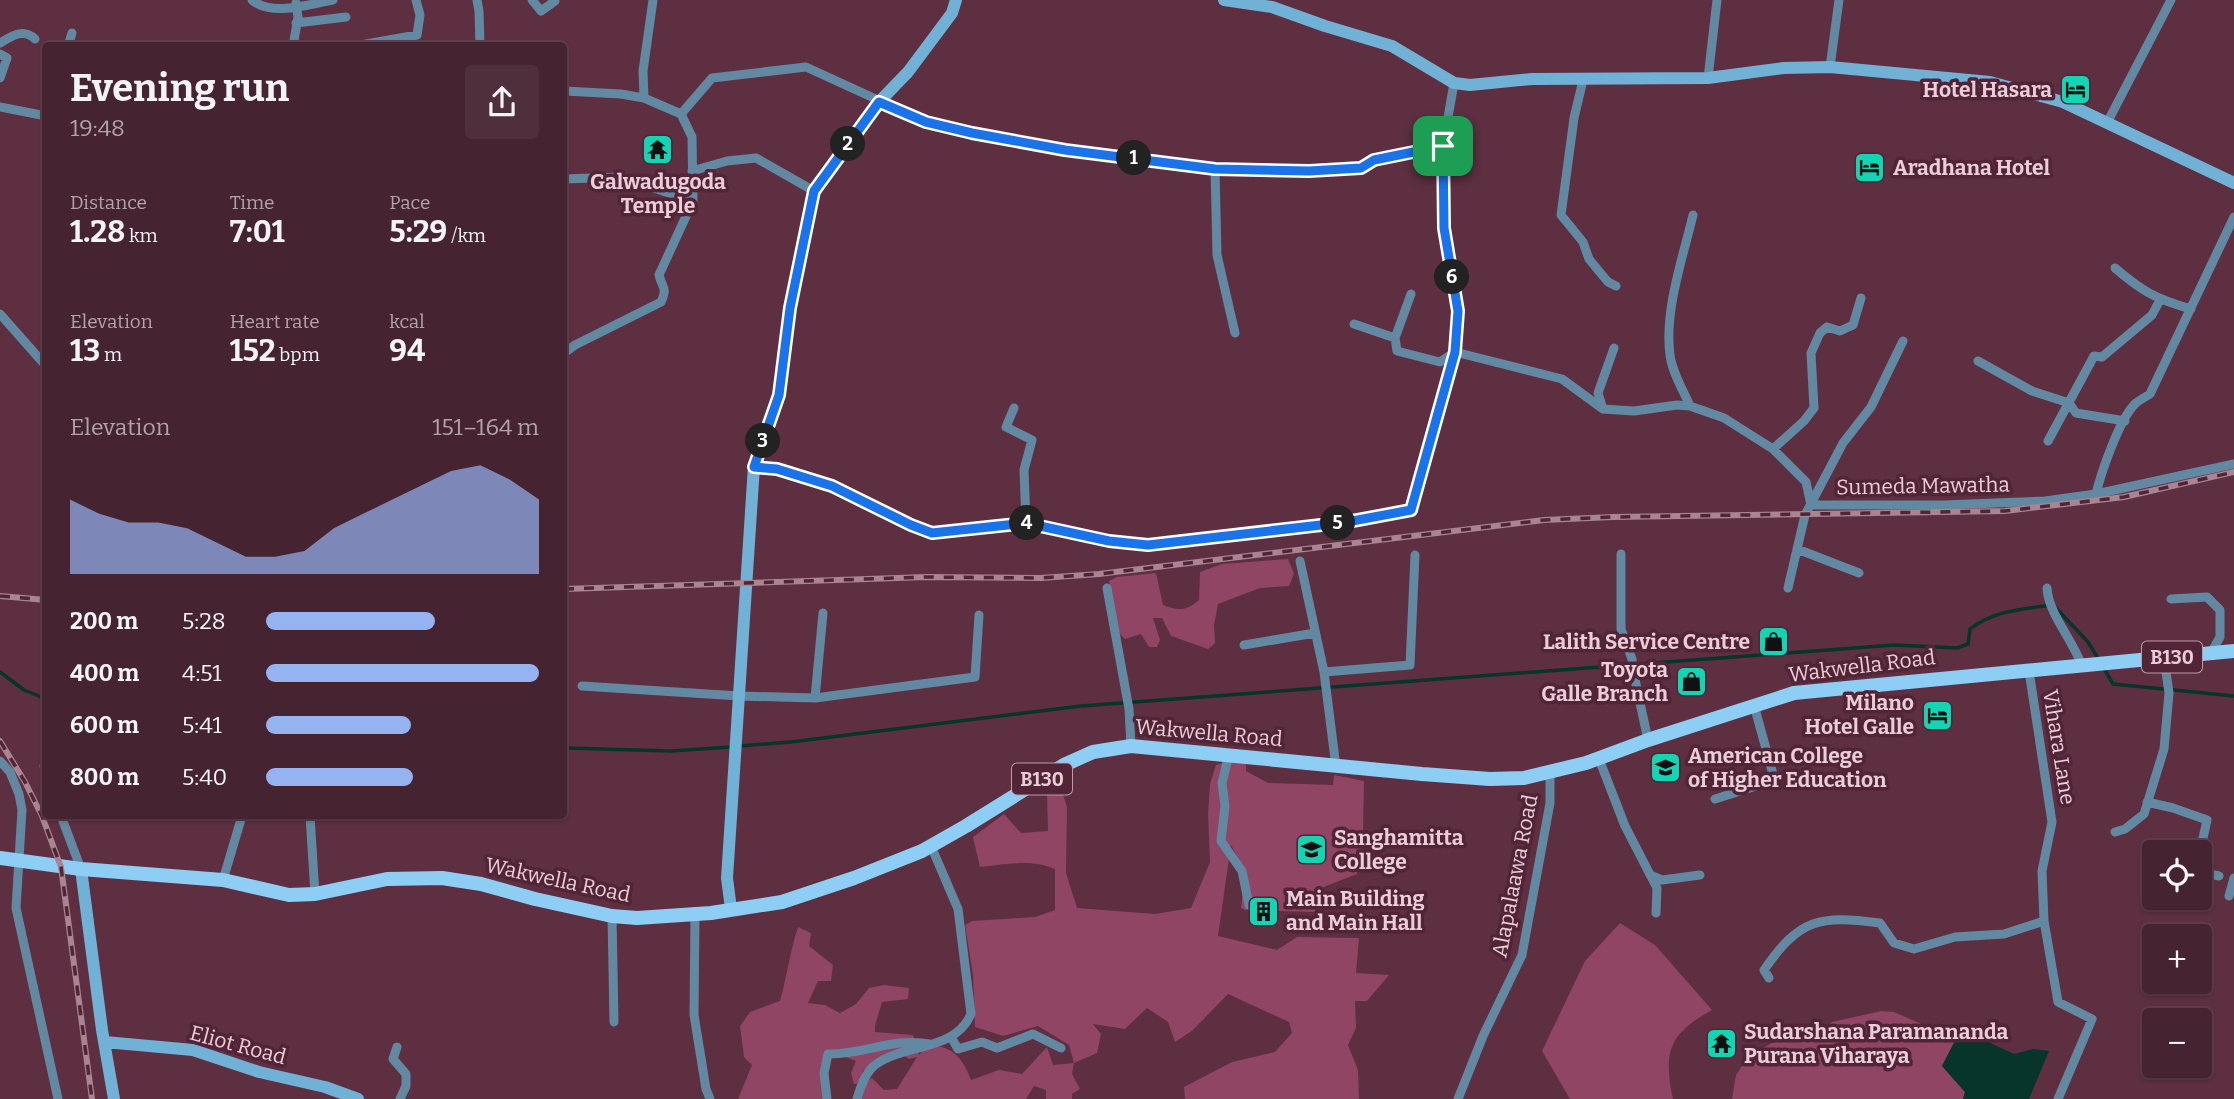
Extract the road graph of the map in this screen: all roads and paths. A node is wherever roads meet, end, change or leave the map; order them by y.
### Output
1 (252, 0) edge
2 (333, 0) edge
3 (416, 0) edge
4 (477, 0) edge
5 (532, 0) edge
6 (653, 0) edge
7 (957, 0) edge
8 (1224, 0) edge
9 (1717, 0) edge
10 (1839, 0) edge
11 (2171, 0) edge
12 (555, 1) edge
13 (296, 3) edge
14 (1273, 3) edge
15 (346, 17) dead end
16 (296, 23) junction
17 (72, 33) dead end
18 (35, 39) dead end
19 (69, 42) edge
20 (294, 42) edge
21 (378, 42) edge
22 (480, 42) edge
23 (0, 43) edge
24 (0, 54) edge
25 (1830, 67) junction
26 (0, 78) edge
27 (1708, 78) junction
28 (1583, 80) junction
29 (1454, 83) junction
30 (567, 91) edge
31 (644, 98) junction
32 (879, 102) junction
33 (0, 107) edge
34 (42, 114) edge
35 (681, 114) junction
36 (2107, 122) junction
37 (1443, 146) junction
38 (1215, 169) junction
39 (692, 171) junction
40 (567, 179) edge
41 (2234, 183) edge
42 (814, 191) junction
43 (693, 201) junction
44 (1693, 215) dead end
45 (2234, 217) edge
46 (2115, 268) dead end
47 (1616, 286) dead end
48 (1411, 294) dead end
49 (1861, 298) dead end
50 (2160, 300) junction
51 (2192, 309) junction
52 (0, 314) edge
53 (1354, 324) dead end
54 (1235, 333) dead end
55 (1395, 338) junction
56 (1903, 341) dead end
57 (1615, 348) dead end
58 (567, 351) edge
59 (1455, 352) junction
60 (42, 361) edge
61 (1978, 361) dead end
62 (2069, 403) junction
63 (1690, 406) junction
64 (1014, 408) dead end
65 (1602, 409) junction
66 (2125, 421) junction
67 (2048, 441) dead end
68 (1773, 449) junction
69 (2234, 464) edge
70 (754, 467) junction
71 (2096, 494) junction
72 (1811, 505) junction
73 (1026, 523) junction
74 (1797, 549) junction
75 (1621, 554) dead end
76 (1415, 555) dead end
77 (1300, 561) dead end
78 (1858, 573) dead end
79 (1788, 587) dead end
80 (1107, 588) dead end
81 (2048, 588) dead end
82 (2171, 599) dead end
83 (823, 613) dead end
84 (979, 615) dead end
85 (1315, 633) junction
86 (1244, 645) dead end
87 (2234, 651) edge
88 (2211, 653) junction
89 (2164, 658) junction
90 (2082, 666) junction
91 (2029, 671) junction
92 (1324, 672) junction
93 (582, 686) dead end
94 (740, 696) junction
95 (815, 698) junction
96 (1754, 705) junction
97 (1648, 740) junction
98 (1131, 746) junction
99 (1229, 754) junction
100 (1599, 759) junction
101 (0, 761) edge
102 (1336, 767) junction
103 (1550, 773) junction
104 (1715, 799) dead end
105 (2147, 802) junction
106 (62, 819) edge
107 (241, 819) edge
108 (310, 819) edge
109 (2115, 832) dead end
110 (2203, 840) edge
111 (931, 846) junction
112 (0, 858) edge
113 (19, 861) junction
114 (81, 869) junction
115 (1650, 874) junction
116 (1700, 875) dead end
117 (2212, 875) edge
118 (2219, 876) dead end
119 (2234, 878) edge
120 (223, 880) junction
121 (316, 894) junction
122 (2229, 896) dead end
123 (1249, 905) dead end
124 (731, 909) junction
125 (1656, 913) dead end
126 (695, 915) junction
127 (612, 916) junction
128 (2044, 921) junction
129 (1769, 978) dead end
130 (614, 1022) dead end
131 (951, 1037) junction
132 (105, 1042) junction
133 (929, 1044) junction
134 (397, 1047) dead end
135 (1061, 1048) dead end
136 (58, 1099) edge
137 (114, 1099) edge
138 (358, 1099) edge
139 (400, 1099) edge
140 (710, 1099) edge
141 (827, 1099) edge
142 (857, 1099) edge
143 (1458, 1099) edge
144 (2058, 1099) edge

1 - 13 street
2 - 13 street
3 - 21 street
4 - 22 street
5 - 12 street
6 - 31 street
7 - 32 street
8 - 14 street
9 - 27 street
10 - 25 street
11 - 36 street
13 - 16 street
14 - 29 street
15 - 16 street
16 - 20 street
17 - 19 street
18 - 23 street
24 - 26 street
25 - 27 street
25 - 36 street
27 - 28 street
28 - 29 street
28 - 47 street
29 - 37 street
30 - 31 street
31 - 35 street
32 - 35 street
32 - 38 street
32 - 42 street
33 - 34 street
35 - 39 street
36 - 41 street
37 - 38 street
37 - 59 street
38 - 54 street
39 - 42 street
39 - 43 street
40 - 43 street
42 - 70 street
43 - 58 street
44 - 63 street
45 - 51 street
46 - 50 street
48 - 55 street
49 - 68 street
50 - 51 street
50 - 62 street
51 - 66 street
52 - 60 street
53 - 55 street
55 - 59 street
56 - 72 street
57 - 65 street
59 - 65 street
59 - 73 street
61 - 62 street
62 - 66 street
62 - 67 street
63 - 65 street, Sumeda Mawatha
63 - 68 street, Sumeda Mawatha
64 - 73 street
66 - 71 street
68 - 72 street, Sumeda Mawatha
69 - 71 street, Sumeda Mawatha
70 - 73 street
70 - 94 street
71 - 72 street, Sumeda Mawatha
72 - 74 street
74 - 78 street
74 - 79 street
75 - 97 street
76 - 92 street
77 - 85 street
80 - 98 street
81 - 90 street
82 - 88 street
83 - 95 street
84 - 95 street
85 - 86 street
85 - 92 street
87 - 88 main road, Wakwella Road / B130
88 - 89 main road, Wakwella Road / B130
89 - 90 main road, Wakwella Road / B130
89 - 105 street
90 - 91 main road, Wakwella Road / B130
91 - 96 main road, Wakwella Road / B130
91 - 128 street, Vihara Lane
92 - 102 street
93 - 94 street
94 - 95 street
94 - 124 street
96 - 97 main road, Wakwella Road / B130
96 - 104 street
97 - 100 main road, Wakwella Road / B130
98 - 99 main road, Wakwella Road / B130
98 - 111 main road, Wakwella Road / B130
99 - 102 main road, Wakwella Road / B130
99 - 123 street
100 - 103 main road, Wakwella Road / B130
100 - 115 street
101 - 113 street
102 - 103 main road, Wakwella Road / B130
103 - 143 street, Alapalaawa Road
105 - 109 street
105 - 110 street
106 - 114 street
107 - 120 street
108 - 121 street
111 - 124 main road, Wakwella Road / B130
111 - 131 street
112 - 113 main road, Wakwella Road / B130
113 - 114 main road, Wakwella Road / B130
113 - 136 street
114 - 120 main road, Wakwella Road / B130
114 - 132 street
115 - 116 street
115 - 125 street
117 - 118 street
119 - 122 street
120 - 121 main road, Wakwella Road / B130
121 - 127 main road, Wakwella Road / B130
124 - 126 main road, Wakwella Road / B130
126 - 127 main road, Wakwella Road / B130
126 - 140 street
127 - 130 street
128 - 129 street
128 - 144 street, Vihara Lane
131 - 133 street
131 - 135 street
132 - 137 street
132 - 138 street, Eliot Road
133 - 141 street
133 - 142 street
134 - 139 street

